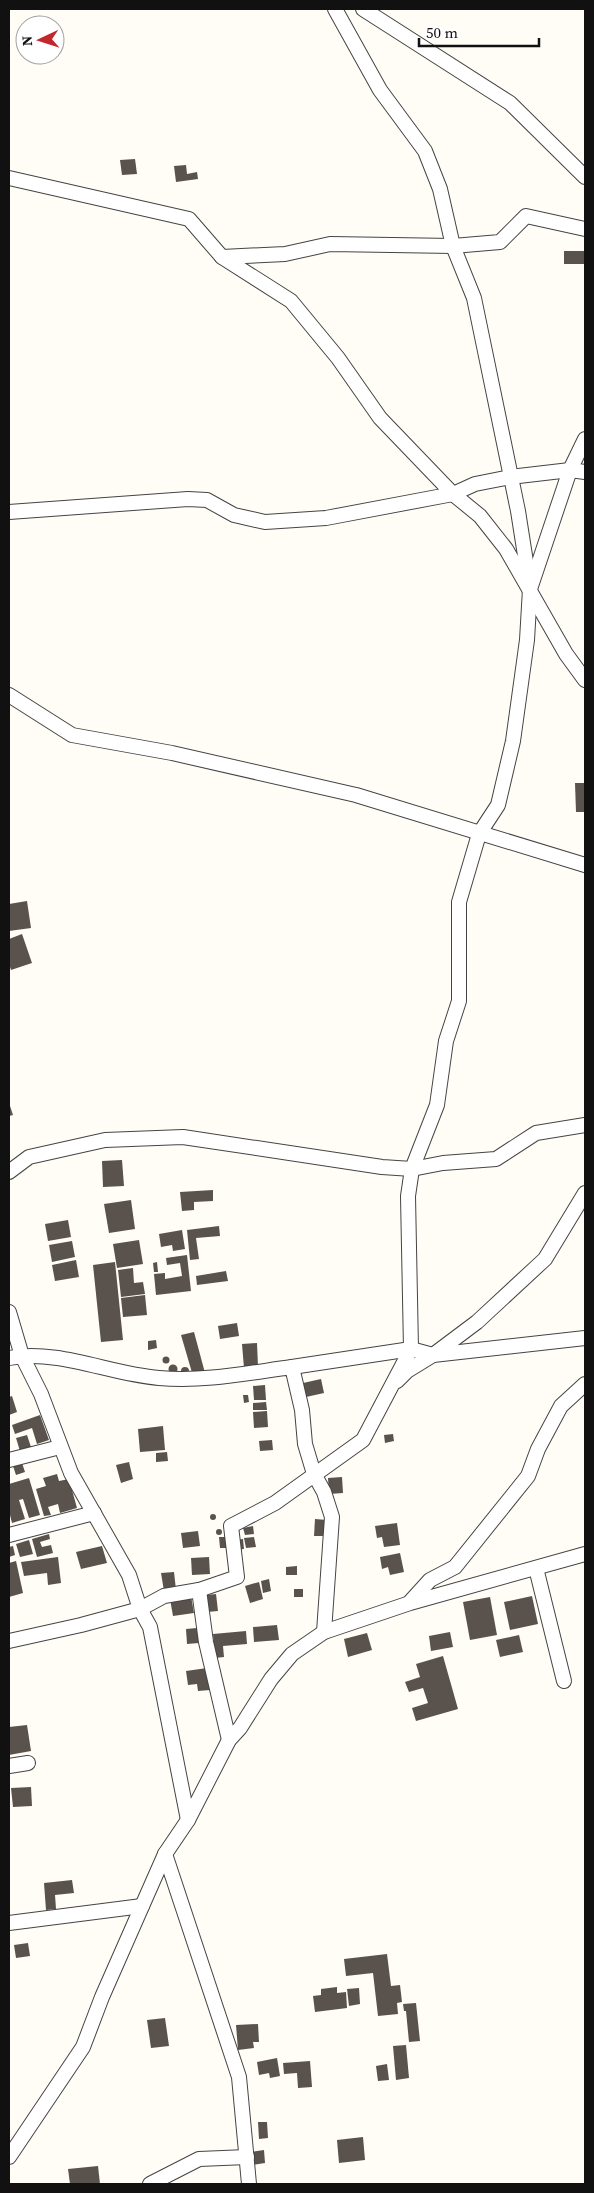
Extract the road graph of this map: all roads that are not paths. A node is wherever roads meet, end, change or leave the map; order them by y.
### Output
1 (335, 9) edge
2 (363, 9) edge
3 (585, 177) edge
4 (9, 178) edge
5 (585, 229) edge
6 (453, 246) junction
7 (222, 257) junction
8 (585, 439) edge
9 (570, 470) junction
10 (585, 472) edge
11 (510, 477) junction
12 (453, 494) junction
13 (9, 512) edge
14 (530, 589) junction
15 (585, 680) edge
16 (9, 695) edge
17 (479, 834) junction
18 (585, 865) edge
19 (585, 1125) edge
20 (412, 1169) junction
21 (9, 1172) edge
22 (585, 1193) edge
23 (9, 1312) edge
24 (585, 1338) edge
25 (411, 1349) junction
26 (433, 1355) junction
27 (16, 1357) edge
28 (292, 1367) junction
29 (585, 1384) edge
30 (389, 1389) junction
31 (60, 1447) junction
32 (9, 1460) edge
33 (314, 1474) junction
34 (94, 1513) junction
35 (9, 1535) edge
36 (585, 1554) edge
37 (536, 1568) junction
38 (199, 1590) junction
39 (410, 1603) junction
40 (140, 1609) junction
41 (324, 1632) junction
42 (9, 1641) edge
43 (564, 1681) dead end
44 (229, 1740) junction
45 (28, 1763) dead end
46 (9, 1766) edge
47 (188, 1820) junction
48 (165, 1854) junction
49 (142, 1906) junction
50 (9, 1923) edge
51 (9, 2157) edge
52 (247, 2158) junction
53 (150, 2184) edge
54 (249, 2184) edge

1 - 6 street
2 - 3 street
4 - 7 street
5 - 6 street
6 - 7 street
6 - 11 street
7 - 12 street
8 - 9 street
9 - 10 street
9 - 11 street
9 - 14 street
11 - 12 street
11 - 14 street
12 - 13 street
12 - 14 street
14 - 15 street
14 - 17 street
16 - 17 street
17 - 18 street
17 - 20 street
19 - 20 street
20 - 21 street
20 - 25 street
22 - 26 street
23 - 27 street
24 - 26 street
25 - 26 street
25 - 28 street
25 - 30 street
26 - 30 street
27 - 28 street
27 - 31 street
28 - 33 street
29 - 39 street
30 - 33 street
31 - 32 street
31 - 34 street
33 - 38 street
33 - 41 street
34 - 35 street
34 - 40 street
36 - 37 street
37 - 39 street
37 - 43 street
38 - 40 street
38 - 44 street
39 - 41 street
40 - 42 street
40 - 47 street
41 - 44 street
44 - 47 street
45 - 46 street
47 - 48 street
48 - 49 street
48 - 52 street
49 - 50 street
49 - 51 street
52 - 53 street
52 - 54 street

